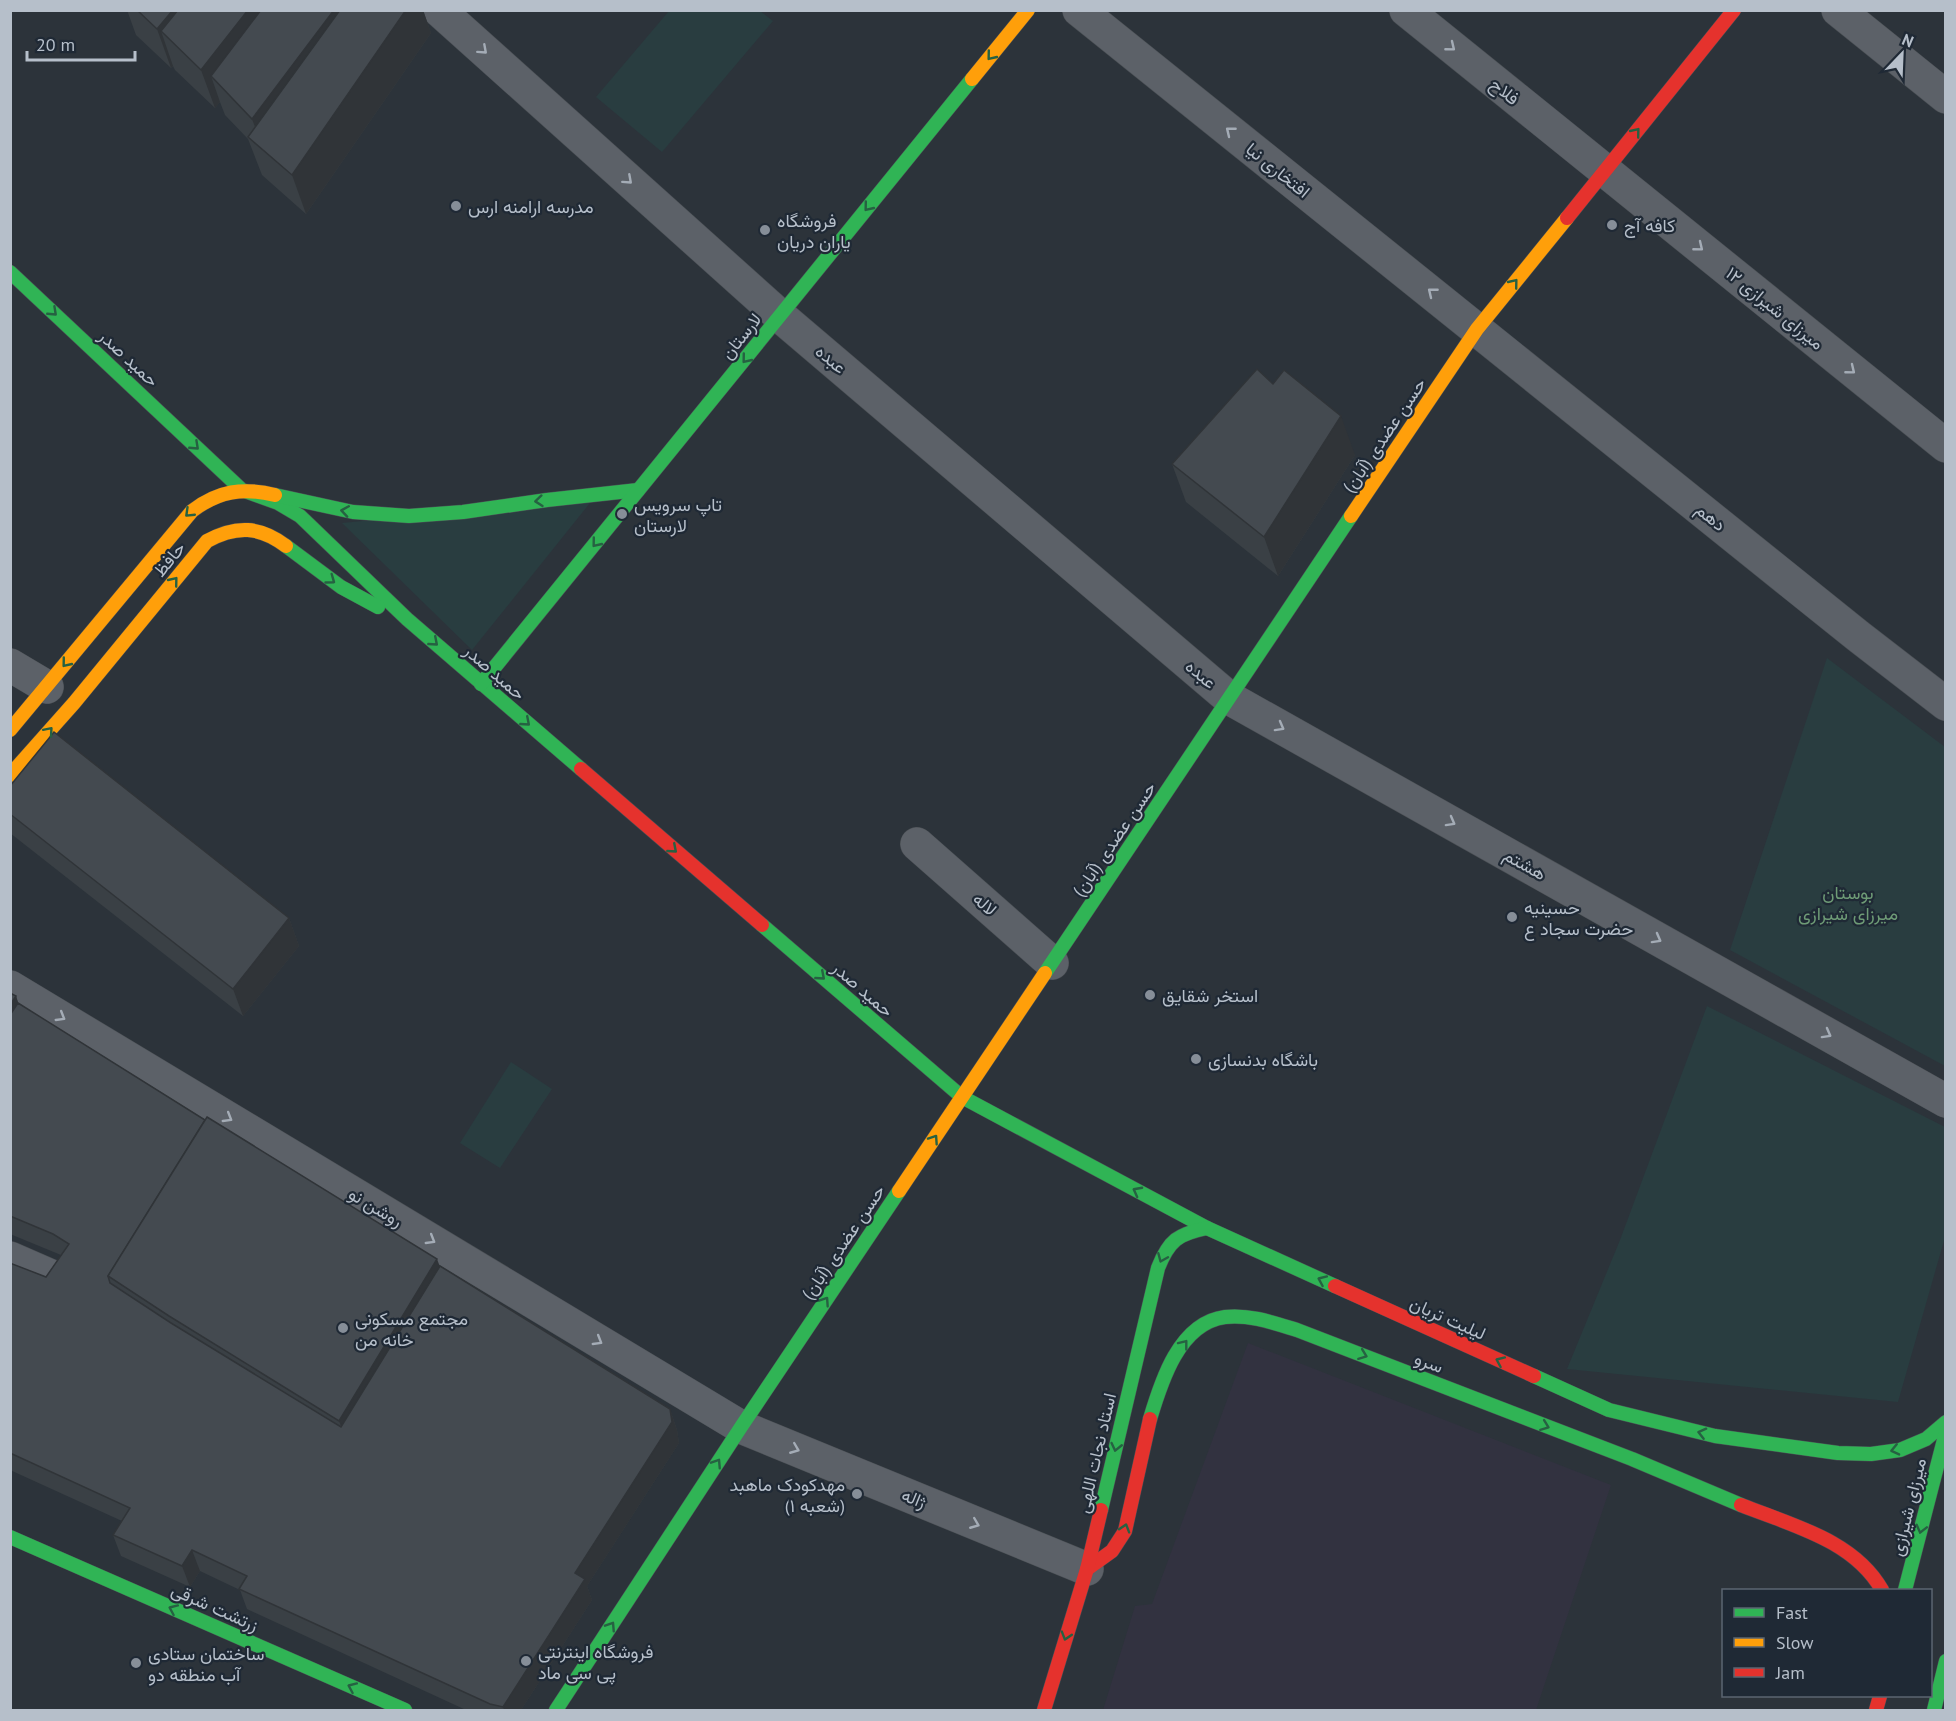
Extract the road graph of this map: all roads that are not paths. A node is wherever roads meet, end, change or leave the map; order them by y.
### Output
1 (440, 10) edge
2 (1079, 10) edge
3 (1406, 10) edge
4 (1734, 10) edge
5 (1838, 10) edge
6 (1022, 13) edge
7 (1946, 97) edge
8 (1605, 171) junction
9 (10, 272) edge
10 (780, 316) junction
11 (1477, 329) junction
12 (1946, 446) edge
13 (242, 490) junction
14 (638, 490) junction
15 (407, 619) junction
16 (10, 665) edge
17 (481, 684) junction
18 (61, 695) junction
19 (1229, 699) junction
20 (1946, 704) edge
21 (10, 729) edge
22 (10, 775) edge
23 (917, 844) dead end
24 (1052, 963) junction
25 (10, 987) edge
26 (962, 1097) junction
27 (1946, 1101) edge
28 (1207, 1228) junction
29 (10, 1258) edge
30 (65, 1282) edge
31 (1946, 1422) edge
32 (741, 1427) junction
33 (1946, 1432) edge
34 (10, 1537) edge
35 (1087, 1569) junction
36 (1882, 1589) edge
37 (1905, 1589) edge
38 (1946, 1662) edge
39 (405, 1710) edge
40 (556, 1710) edge
41 (1044, 1710) edge
42 (1934, 1710) edge

1 -> 10 street, عبده
11 -> 2 street, افتخاری نیا
3 -> 8 street, فلاح
8 -> 4 street, حسن عضدی (آبان)
5 - 7 street
6 -> 10 street, لارستان
11 -> 8 street, حسن عضدی (آبان)
8 -> 12 street, میرزای شیرازی ۱۲
9 -> 13 street, حمید صدر
10 -> 14 street, لارستان
10 - 19 street, عبده
11 - 19 street, حسن عضدی (آبان)
11 - 20 street, دهم
14 -> 13 street
13 - 15 street, حمید صدر
13 -> 18 street, حافظ
14 -> 17 street, لارستان
15 -> 17 street, حمید صدر
18 -> 15 street, حافظ
16 - 18 street
17 -> 26 street, حمید صدر
18 - 21 street, حافظ
22 -> 18 street, حافظ
19 - 24 street, حسن عضدی (آبان)
19 -> 27 street, هشتم
23 - 24 street, لاله
24 - 26 street, حسن عضدی (آبان)
25 -> 32 street, روشن نو
28 -> 26 street, لیلیت تریان
32 -> 26 street, حسن عضدی (آبان)
31 -> 28 street, لیلیت تریان
28 -> 35 street, استاد نجات اللهی
29 - 30 street
32 -> 35 street, ژاله
40 -> 32 street, حسن عضدی (آبان)
33 -> 37 street, میرزای شیرازی
39 -> 34 street, زرتشت شرقی
35 -> 36 street, سرو
35 -> 41 street, استاد نجات اللهی
38 - 42 street

